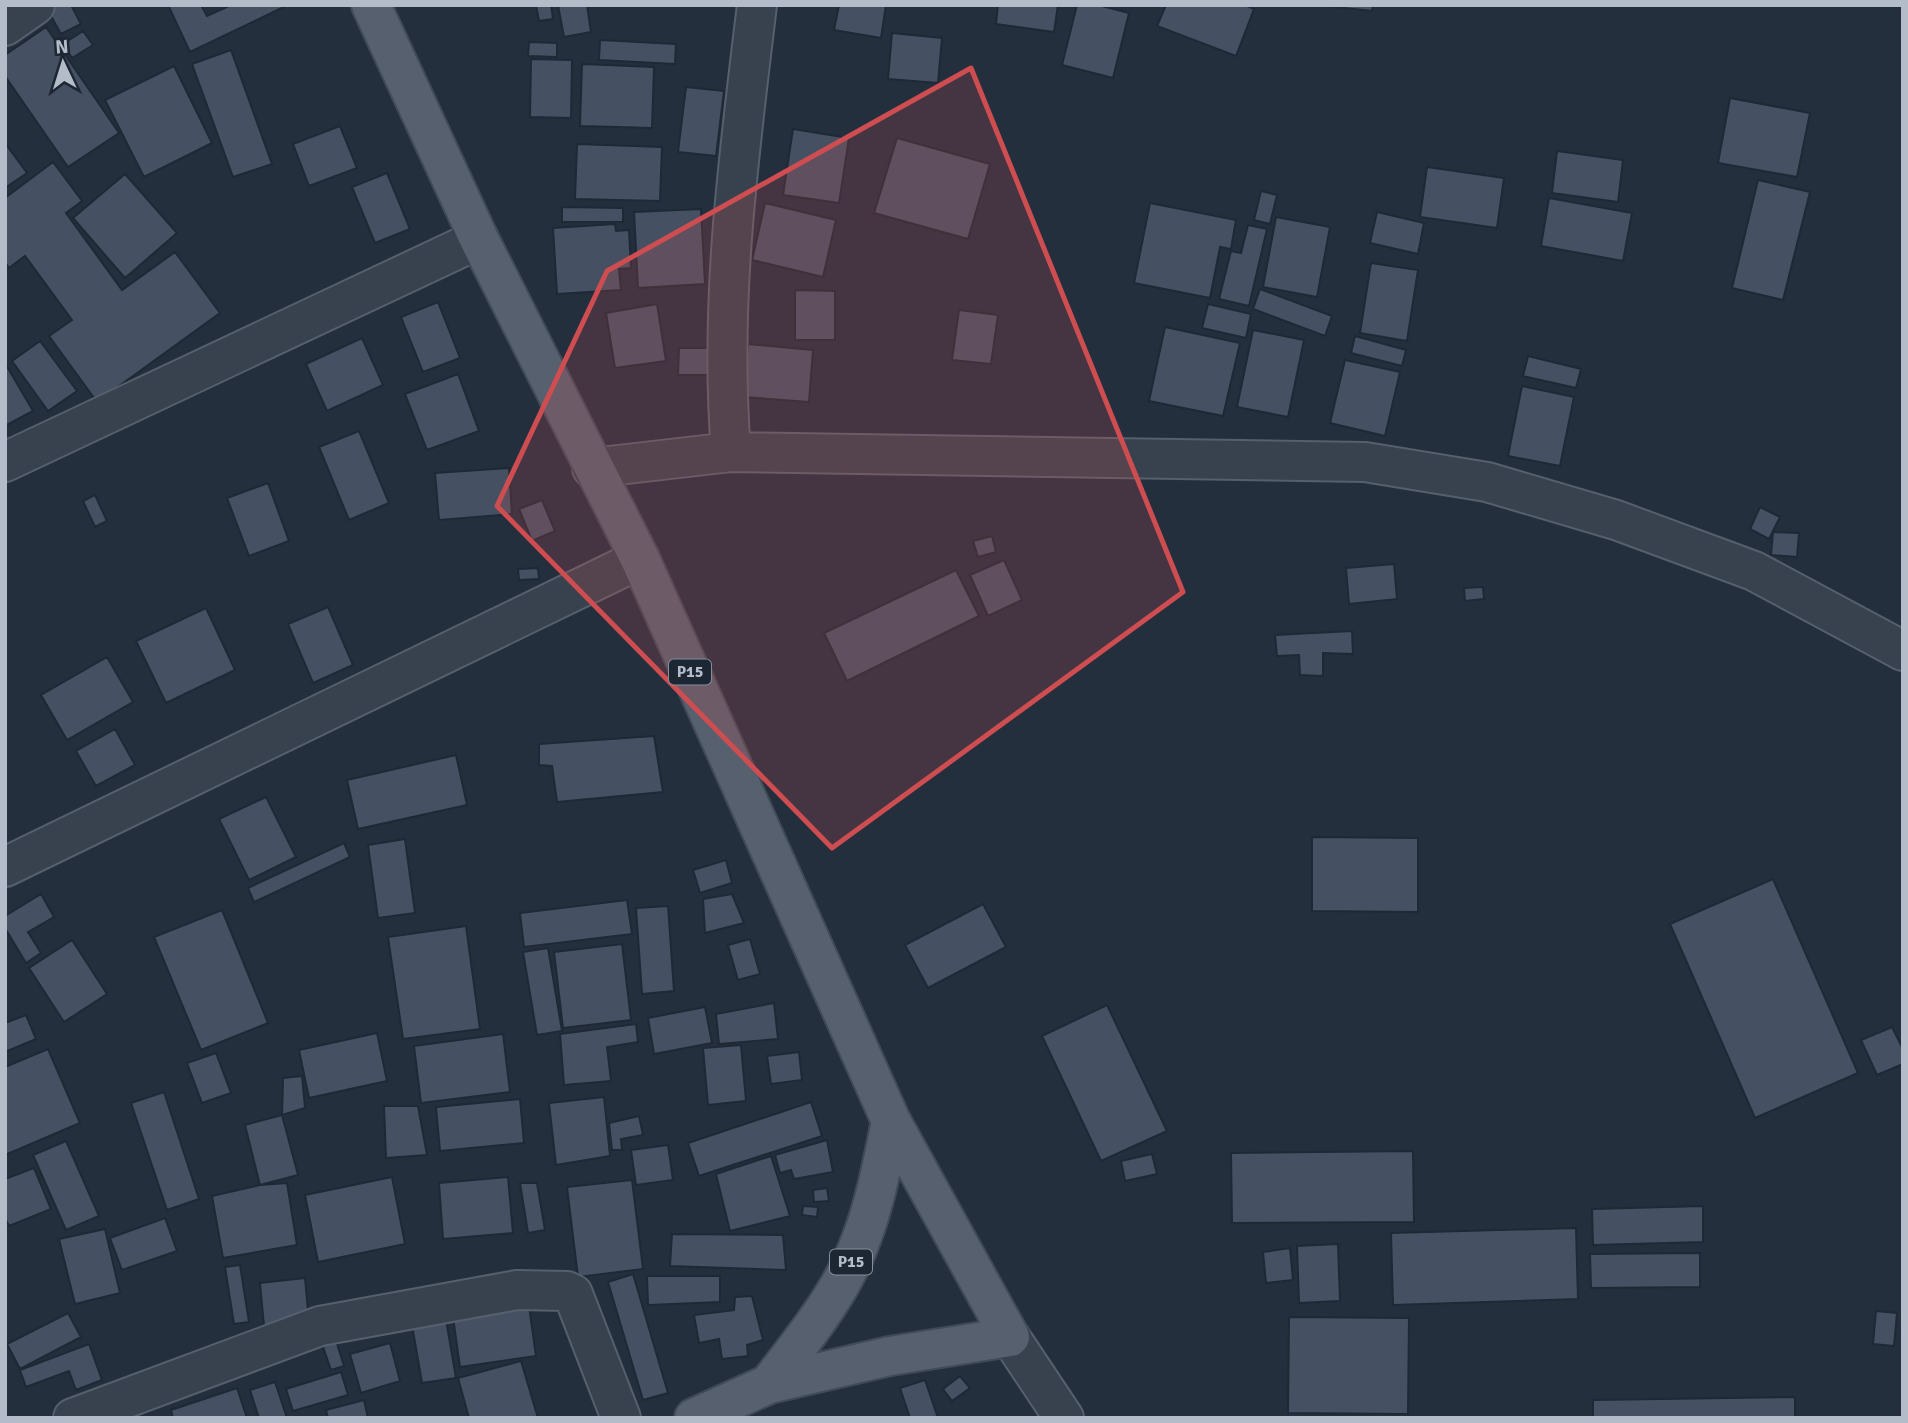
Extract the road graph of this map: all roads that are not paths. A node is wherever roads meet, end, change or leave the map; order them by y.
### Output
1 (35, 5) edge
2 (371, 5) edge
3 (757, 5) edge
4 (5, 26) edge
5 (479, 239) junction
6 (731, 452) junction
7 (5, 462) edge
8 (592, 468) junction
9 (640, 559) junction
10 (1903, 651) edge
11 (5, 867) edge
12 (891, 1121) junction
13 (1010, 1337) junction
14 (769, 1384) junction
15 (73, 1418) edge
16 (621, 1418) edge
17 (694, 1418) edge
18 (1064, 1418) edge

1 - 4 street
2 - 5 main road, P15
3 - 6 street
5 - 7 street
5 - 8 main road, P15
6 - 8 street
6 - 10 street
8 - 9 main road, P15
9 - 11 street
9 - 12 main road, P15
12 - 13 main road, P15
12 - 14 main road, P15
13 - 14 main road, P15
13 - 18 street
14 - 17 main road, P15
15 - 16 street

